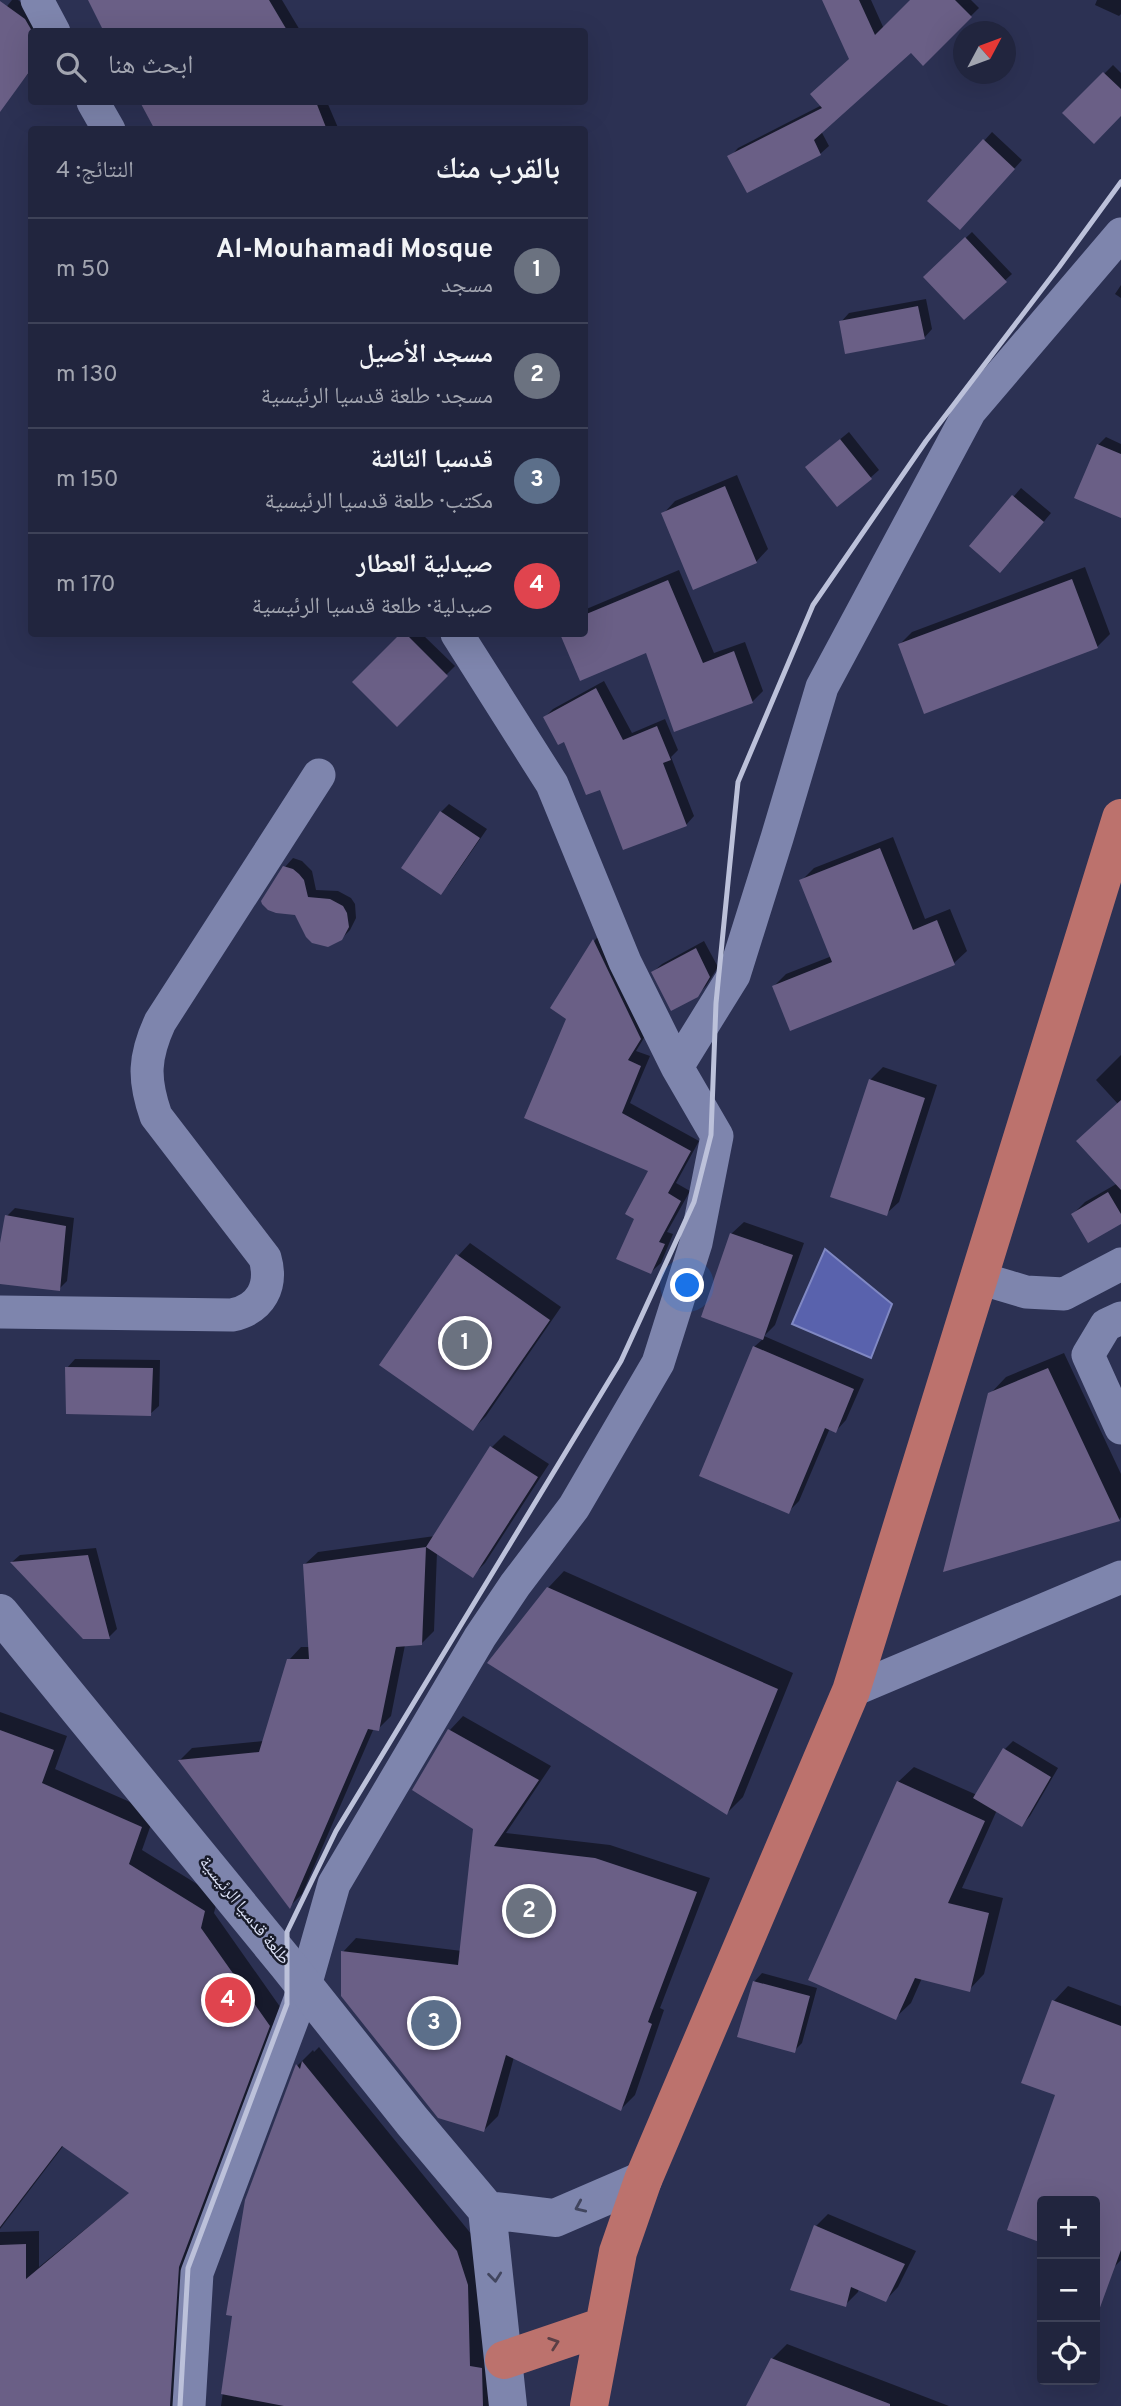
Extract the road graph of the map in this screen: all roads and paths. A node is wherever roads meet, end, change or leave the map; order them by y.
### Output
1 (37, 0) edge
2 (52, 28) edge
3 (95, 105) edge
4 (107, 126) edge
5 (1121, 234) edge
6 (459, 637) edge
7 (319, 775) dead end
8 (1121, 818) edge
9 (677, 1067) junction
10 (1121, 1264) edge
11 (979, 1278) junction
12 (0, 1312) edge
13 (1121, 1318) edge
14 (1121, 1428) edge
15 (1121, 1577) edge
16 (0, 1613) edge
17 (851, 1691) junction
18 (305, 1986) junction
19 (643, 2180) junction
20 (487, 2210) junction
21 (604, 2326) junction
22 (503, 2360) junction
23 (189, 2406) edge
24 (508, 2406) edge
25 (589, 2406) edge

1 - 2 street
3 - 4 street
5 - 9 street
6 - 9 street
7 - 12 street
8 - 11 main road
9 - 18 street
10 - 11 street
11 - 17 main road
13 - 14 street
15 - 17 street
16 - 18 main road, طلعة قدسيا الرئيسية
17 - 19 main road
18 - 20 main road, طلعة قدسيا الرئيسية
18 - 23 street
19 -> 20 main road
19 - 21 main road
20 -> 22 main road
22 -> 21 main road
21 - 25 main road
22 - 24 main road

